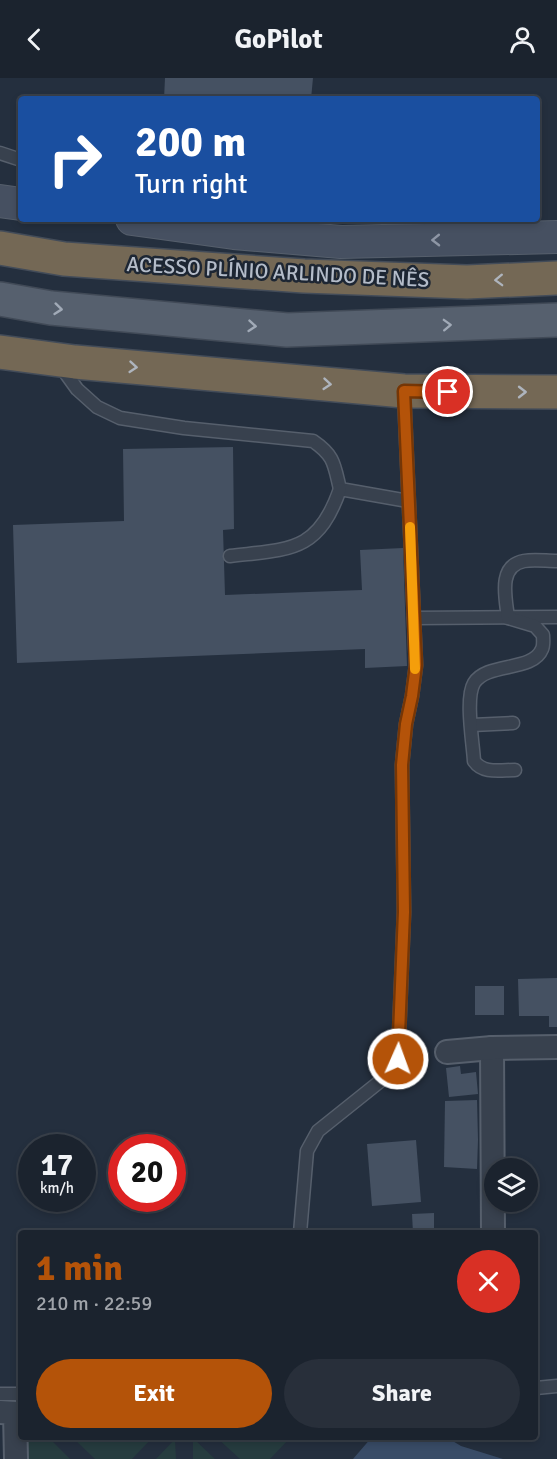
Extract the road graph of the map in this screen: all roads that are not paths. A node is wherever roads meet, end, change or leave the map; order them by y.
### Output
1 (0, 153) edge
2 (18, 159) edge
3 (0, 201) edge
4 (18, 204) edge
5 (152, 222) edge
6 (200, 222) edge
7 (234, 234) junction
8 (557, 237) edge
9 (0, 248) edge
10 (557, 278) edge
11 (0, 299) edge
12 (557, 320) edge
13 (0, 352) edge
14 (54, 358) junction
15 (404, 391) junction
16 (557, 392) edge
17 (340, 489) junction
18 (408, 501) junction
19 (230, 556) dead end
20 (557, 561) edge
21 (557, 617) edge
22 (414, 618) junction
23 (508, 618) junction
24 (513, 723) dead end
25 (472, 725) junction
26 (515, 770) dead end
27 (557, 1047) edge
28 (492, 1048) junction
29 (447, 1052) dead end
30 (300, 1230) edge
31 (493, 1230) edge
32 (557, 1386) edge
33 (538, 1388) edge
34 (0, 1394) edge
35 (18, 1394) edge
36 (0, 1412) edge
37 (16, 1459) edge

1 - 2 lane
3 - 4 main road
5 - 7 main road
6 - 7 lane
8 -> 7 main road
10 -> 9 highway, ACESSO PLÍNIO ARLINDO DE NÊS
11 -> 12 main road
13 - 14 highway
14 -> 15 highway
14 - 17 lane
15 -> 16 highway
15 - 18 lane
17 - 18 lane
17 - 19 lane
18 - 22 lane
20 - 23 lane
21 - 23 lane
22 - 23 lane
22 - 30 lane
23 - 25 lane
24 - 25 lane
25 - 26 lane
27 - 28 street
28 - 29 street
28 - 31 street
32 - 33 lane
34 - 35 lane
36 - 37 street

